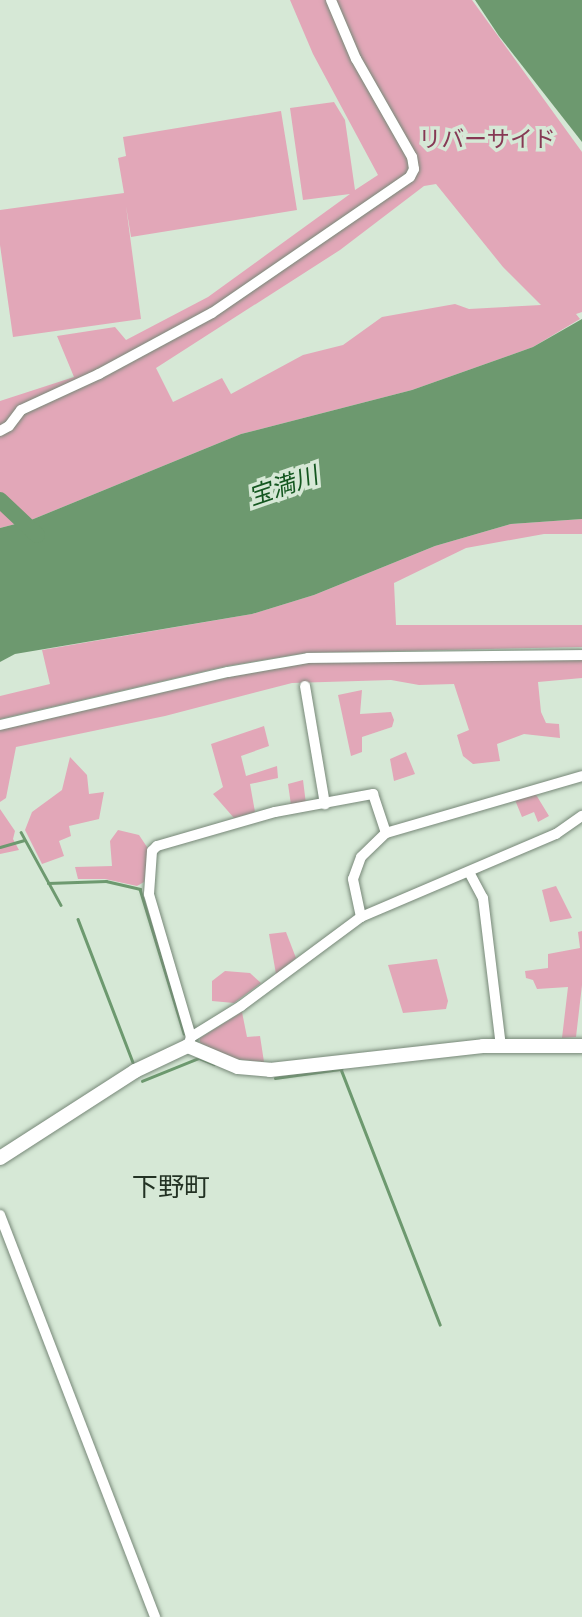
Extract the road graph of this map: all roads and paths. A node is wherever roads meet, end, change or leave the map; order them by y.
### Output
1 (331, 0) edge
2 (0, 431) edge
3 (582, 655) edge
4 (305, 686) dead end
5 (0, 725) edge
6 (582, 776) edge
7 (325, 804) junction
8 (582, 816) edge
9 (386, 833) junction
10 (468, 872) junction
11 (360, 917) junction
12 (190, 1041) junction
13 (582, 1045) edge
14 (501, 1046) junction
15 (0, 1158) edge
16 (0, 1215) edge
17 (155, 1617) edge

1 - 2 street
3 - 5 street
4 - 7 street
6 - 9 street
7 - 9 street
7 - 12 street
8 - 10 street
9 - 11 street
10 - 11 street
10 - 14 street
11 - 12 street
12 - 14 street
12 - 15 street
13 - 14 street
16 - 17 street

